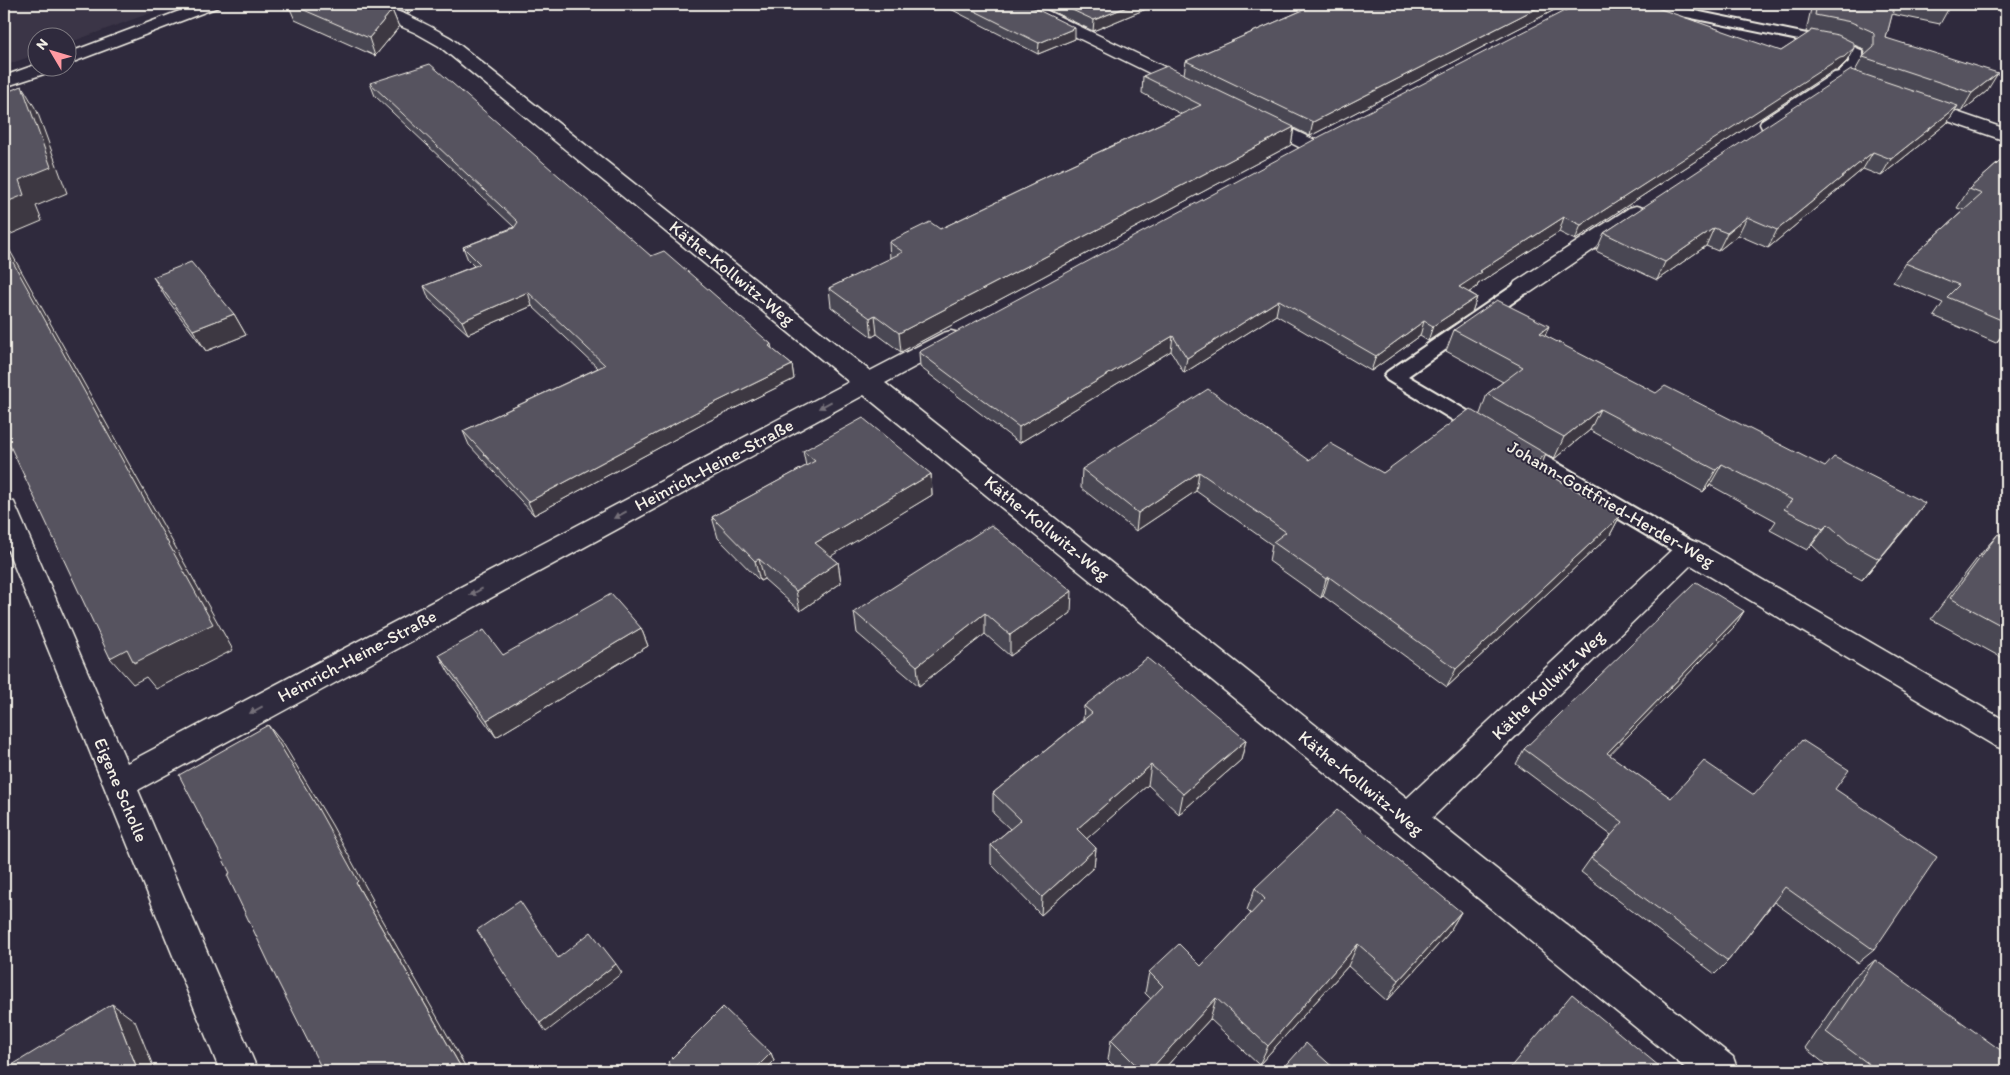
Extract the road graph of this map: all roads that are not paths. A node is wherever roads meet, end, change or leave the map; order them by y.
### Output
1 (212, 4) edge
2 (363, 4) edge
3 (1021, 4) edge
4 (1643, 4) edge
5 (78, 55) edge
6 (28, 74) edge
7 (1840, 77) junction
8 (4, 82) edge
9 (1205, 94) edge
10 (1249, 115) edge
11 (1756, 132) edge
12 (2006, 136) edge
13 (1284, 159) edge
14 (1648, 204) edge
15 (1523, 287) joint
16 (972, 327) edge
17 (868, 382) junction
18 (4, 509) edge
19 (1689, 550) junction
20 (2006, 737) edge
21 (118, 784) junction
22 (1407, 820) junction
23 (239, 1071) edge
24 (1719, 1071) edge

1 - 5 street
2 - 17 street, Käthe-Kollwitz-Weg
3 - 9 street
4 - 7 lane
6 - 8 street
7 - 11 street
7 - 12 street
10 - 13 street
14 - 15 street, Johann-Gottfried-Herder-Weg
15 - 19 lane, Johann-Gottfried-Herder-Weg
16 - 17 street, Heinrich-Heine-Straße
17 -> 21 street, Heinrich-Heine-Straße
17 - 22 street, Käthe-Kollwitz-Weg
18 - 21 street, Eigene Scholle
19 - 20 street, Johann-Gottfried-Herder-Weg
19 - 22 street, Käthe Kollwitz Weg
21 - 23 street, Eigene Scholle
22 - 24 street, Käthe-Kollwitz-Weg

